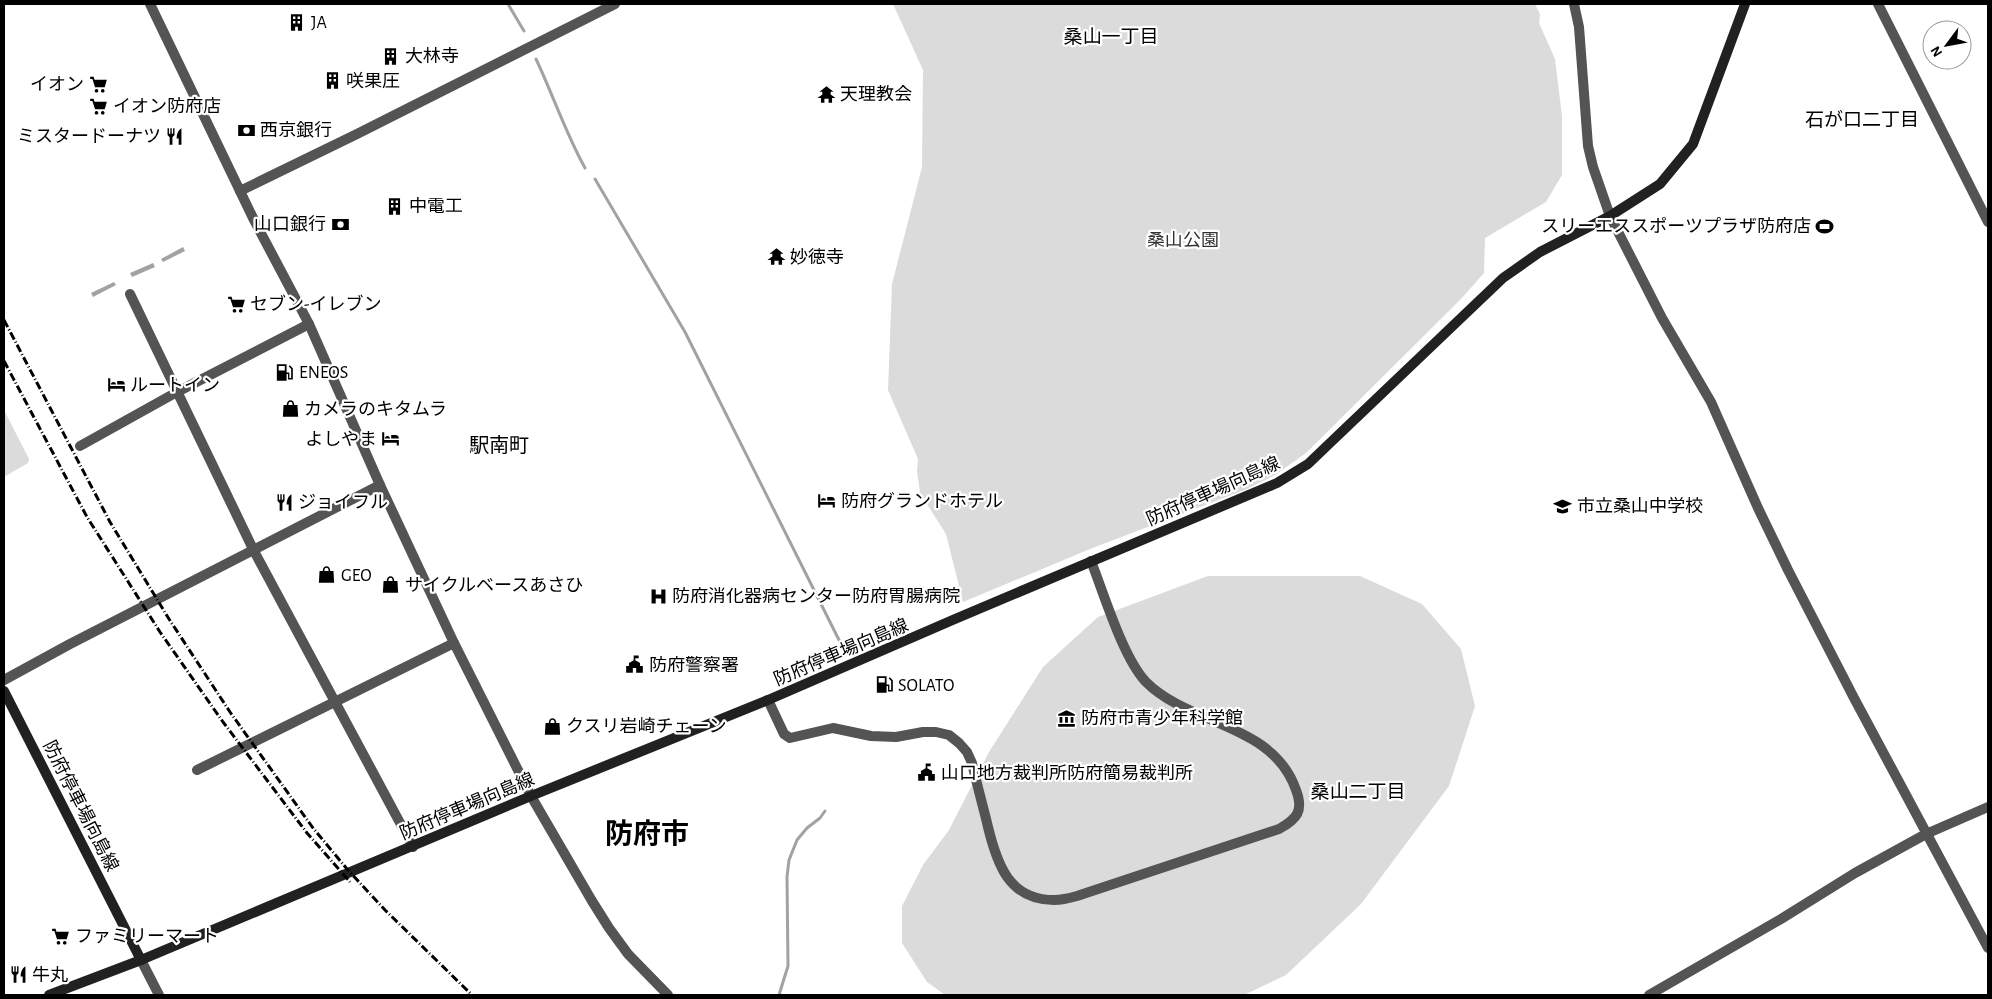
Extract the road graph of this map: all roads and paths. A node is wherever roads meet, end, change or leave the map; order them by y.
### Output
1 (150, 4) edge
2 (615, 4) edge
3 (1574, 4) edge
4 (1745, 4) edge
5 (1878, 4) edge
6 (240, 191) junction
7 (1610, 216) junction
8 (1988, 222) edge
9 (130, 294) dead end
10 (309, 324) junction
11 (176, 392) junction
12 (80, 446) dead end
13 (380, 485) junction
14 (254, 551) junction
15 (1091, 561) junction
16 (454, 643) junction
17 (4, 680) edge
18 (4, 691) edge
19 (768, 700) junction
20 (335, 703) junction
21 (197, 770) dead end
22 (531, 796) junction
23 (1988, 807) edge
24 (1926, 834) junction
25 (413, 847) junction
26 (1988, 948) edge
27 (141, 960) junction
28 (49, 995) edge
29 (159, 995) edge
30 (668, 995) edge
31 (1649, 995) edge

1 - 6 street
2 - 6 street
3 - 7 street
4 - 7 main road, 防府停車場向島線
5 - 8 street
6 - 10 street
7 - 15 main road, 防府停車場向島線
7 - 24 street
9 - 11 street
10 - 11 street
10 - 13 street
11 - 12 street
11 - 14 street
13 - 14 street
13 - 16 street
14 - 17 street
14 - 20 street
15 - 19 main road, 防府停車場向島線
15 - 19 street
16 - 20 street
16 - 22 street
18 - 27 main road, 防府停車場向島線
19 - 22 main road, 防府停車場向島線
20 - 21 street
20 - 25 street
22 - 25 main road, 防府停車場向島線
22 - 30 street
23 - 24 street
24 - 26 street
24 - 31 street
25 - 27 main road, 防府停車場向島線
27 - 28 main road
27 - 29 street

